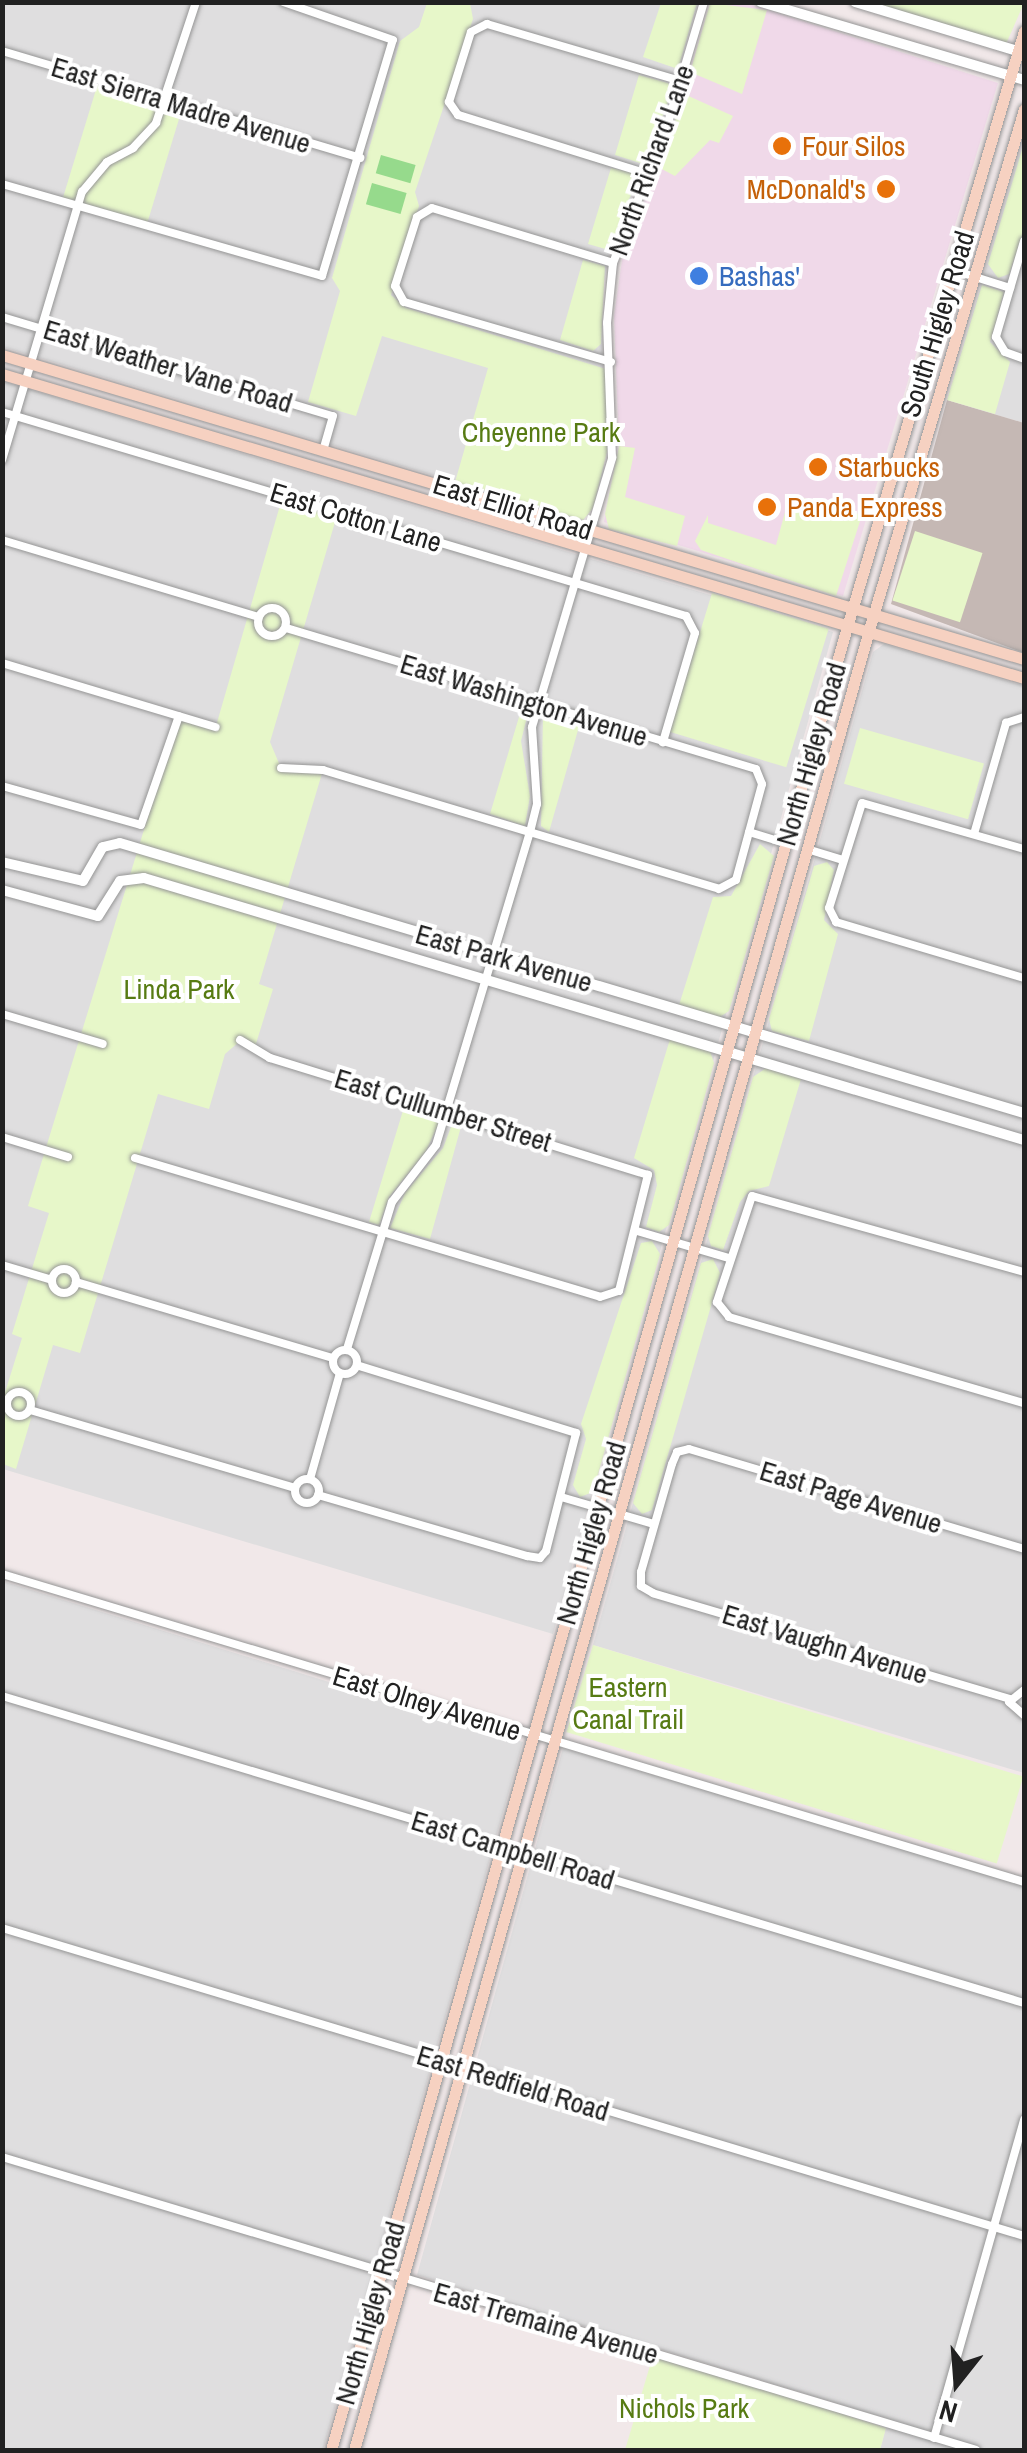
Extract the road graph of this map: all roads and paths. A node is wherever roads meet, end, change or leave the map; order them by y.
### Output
1 (196, 2) edge
2 (283, 2) edge
3 (704, 2) edge
4 (761, 2) edge
5 (855, 2) edge
6 (1024, 31) edge
7 (2, 52) edge
8 (1022, 52) edge
9 (1011, 76) junction
10 (1024, 80) edge
11 (681, 81) junction
12 (167, 100) junction
13 (1024, 109) edge
14 (360, 158) junction
15 (648, 174) junction
16 (2, 184) edge
17 (76, 206) junction
18 (1024, 241) edge
19 (613, 264) junction
20 (953, 270) junction
21 (974, 277) junction
22 (1010, 288) junction
23 (2, 317) edge
24 (40, 328) junction
25 (2, 355) edge
26 (1024, 359) edge
27 (611, 362) junction
28 (28, 372) junction
29 (2, 374) edge
30 (2, 412) edge
31 (16, 416) junction
32 (323, 450) junction
33 (2, 460) edge
34 (591, 531) junction
35 (2, 540) edge
36 (586, 548) junction
37 (575, 582) junction
38 (873, 614) junction
39 (259, 617) junction
40 (850, 617) junction
41 (286, 628) junction
42 (868, 631) junction
43 (1024, 660) edge
44 (2, 663) edge
45 (1024, 678) edge
46 (538, 704) junction
47 (179, 716) junction
48 (1024, 717) edge
49 (216, 727) dead end
50 (663, 742) junction
51 (281, 768) dead end
52 (2, 786) edge
53 (530, 832) junction
54 (749, 832) junction
55 (974, 834) junction
56 (786, 843) junction
57 (1024, 848) edge
58 (806, 849) junction
59 (842, 860) junction
60 (2, 862) edge
61 (2, 890) edge
62 (494, 955) junction
63 (1024, 978) edge
64 (486, 980) junction
65 (2, 1014) edge
66 (734, 1026) junction
67 (755, 1032) junction
68 (240, 1040) dead end
69 (102, 1044) dead end
70 (727, 1052) junction
71 (748, 1058) junction
72 (448, 1111) junction
73 (1024, 1113) edge
74 (2, 1137) edge
75 (1024, 1140) edge
76 (68, 1157) dead end
77 (136, 1158) dead end
78 (637, 1231) junction
79 (382, 1232) junction
80 (673, 1242) junction
81 (694, 1248) junction
82 (729, 1258) junction
83 (2, 1265) edge
84 (1024, 1272) edge
85 (52, 1280) junction
86 (76, 1282) junction
87 (347, 1349) junction
88 (333, 1358) junction
89 (357, 1365) junction
90 (340, 1373) junction
91 (5, 1398) edge
92 (1024, 1403) edge
93 (30, 1410) junction
94 (310, 1479) junction
95 (294, 1488) junction
96 (318, 1495) junction
97 (561, 1498) junction
98 (598, 1508) junction
99 (620, 1514) junction
100 (654, 1524) junction
101 (1024, 1549) edge
102 (4, 1574) edge
103 (2, 1586) edge
104 (1024, 1690) edge
105 (2, 1696) edge
106 (1010, 1699) junction
107 (1024, 1715) edge
108 (533, 1736) junction
109 (555, 1741) junction
110 (502, 1847) junction
111 (523, 1853) junction
112 (1024, 1882) edge
113 (2, 1928) edge
114 (1024, 2003) edge
115 (442, 2062) junction
116 (463, 2067) junction
117 (1024, 2119) edge
118 (2, 2157) edge
119 (994, 2227) junction
120 (1024, 2236) edge
121 (380, 2274) junction
122 (402, 2281) junction
123 (934, 2438) junction
124 (331, 2450) edge
125 (354, 2450) edge
126 (976, 2450) edge

1 - 12 street
2 - 14 street
3 - 11 street, North Richard Lane
4 - 9 street
5 - 8 street
6 - 8 main road, South Higley Road
7 - 12 street, East Sierra Madre Avenue
8 - 9 main road, South Higley Road
9 - 10 street
9 - 20 main road, South Higley Road
11 - 15 street, North Richard Lane
11 - 15 street
12 - 14 street, East Sierra Madre Avenue
12 - 17 street
13 - 21 main road, South Higley Road
14 - 17 street
15 - 19 street, North Richard Lane
16 - 17 street
17 - 24 street
18 - 22 street
19 - 27 street, North Richard Lane
19 - 27 street
20 - 21 street
20 - 40 main road, South Higley Road
21 - 22 street
21 - 38 main road, South Higley Road
22 - 26 street
23 - 24 street, East Weather Vane Road
24 - 28 street
24 - 32 street, East Weather Vane Road
25 - 28 main road, East Elliot Road
27 - 34 street, North Richard Lane
28 - 29 main road, East Elliot Road
28 - 31 street
28 - 32 main road, East Elliot Road
28 - 36 main road, East Elliot Road
30 - 31 street, East Cotton Lane
31 - 33 street
31 - 37 street, East Cotton Lane
32 - 34 main road, East Elliot Road
34 - 36 street, North Richard Lane
34 - 40 main road, East Elliot Road
35 - 39 street, East Washington Avenue
36 - 37 street, North Richard Lane
36 - 40 main road, East Elliot Road
37 - 46 street, North Richard Lane
37 - 50 street, East Cotton Lane
38 - 40 main road, East Elliot Road
38 - 42 main road, South Higley Road
38 - 43 main road, East Elliot Road
39 - 41 street, East Washington Avenue
39 - 41 street, East Washington Avenue
40 - 42 main road, East Elliot Road
40 - 56 main road, North Higley Road
41 - 46 street, East Washington Avenue
42 - 45 main road, East Elliot Road
42 - 58 main road, North Higley Road
44 - 47 street
46 - 50 street, East Washington Avenue
46 - 53 street, North Richard Lane
47 - 49 street
47 - 52 street
48 - 55 street
50 - 54 street, East Washington Avenue
51 - 53 street
53 - 54 street
53 - 62 street, North Richard Lane
54 - 56 street
55 - 57 street
55 - 59 street
56 - 66 main road, North Higley Road
58 - 59 street
58 - 67 main road, North Higley Road
59 - 63 street
60 - 62 street, East Park Avenue
61 - 64 street, East Park Avenue
62 - 64 street, North Richard Lane
62 - 66 street, East Park Avenue
64 - 70 street, East Park Avenue
64 - 72 street, North Richard Lane
65 - 69 street
66 - 67 street, East Park Avenue
66 - 70 main road, North Higley Road
67 - 71 main road, North Higley Road
67 - 73 street, East Park Avenue
68 - 72 street, East Cullumber Street
70 - 71 street, East Park Avenue
70 - 80 main road, North Higley Road
71 - 75 street, East Park Avenue
71 - 81 main road, North Higley Road
72 - 78 street, East Cullumber Street
72 - 79 street, North Richard Lane
74 - 76 street
77 - 79 street
78 - 79 street
78 - 80 street
79 - 87 street, North Richard Lane
80 - 81 street
80 - 98 main road, North Higley Road
81 - 82 street
81 - 99 main road, North Higley Road
82 - 84 street
82 - 92 street
83 - 85 street
85 - 86 street
85 - 86 street
86 - 88 street
87 - 88 street
87 - 89 street
88 - 90 street
89 - 90 street
89 - 97 street
90 - 94 street
91 - 93 street
91 - 93 street
93 - 95 street
94 - 95 street
94 - 96 street
95 - 96 street
96 - 97 street
97 - 98 street
98 - 99 street
98 - 108 main road, North Higley Road
99 - 100 street
99 - 109 main road, North Higley Road
100 - 101 street, East Page Avenue
100 - 106 street, East Vaughn Avenue
102 - 103 street
102 - 108 street, East Olney Avenue
104 - 106 street
105 - 110 street, East Campbell Road
106 - 107 street
108 - 109 street, East Olney Avenue
108 - 110 main road, North Higley Road
109 - 111 main road, North Higley Road
109 - 112 street, East Olney Avenue
110 - 111 street, East Campbell Road
110 - 115 main road, North Higley Road
111 - 114 street, East Campbell Road
111 - 116 main road, North Higley Road
113 - 115 street, East Redfield Road
115 - 116 street, East Redfield Road
115 - 121 main road, North Higley Road
116 - 119 street, East Redfield Road
116 - 122 main road, North Higley Road
117 - 119 street
118 - 121 street, East Tremaine Avenue
119 - 120 street, East Redfield Road
119 - 123 street
121 - 122 street, East Tremaine Avenue
121 - 124 main road, North Higley Road
122 - 123 street, East Tremaine Avenue
122 - 125 main road, North Higley Road
123 - 126 street, East Tremaine Avenue

